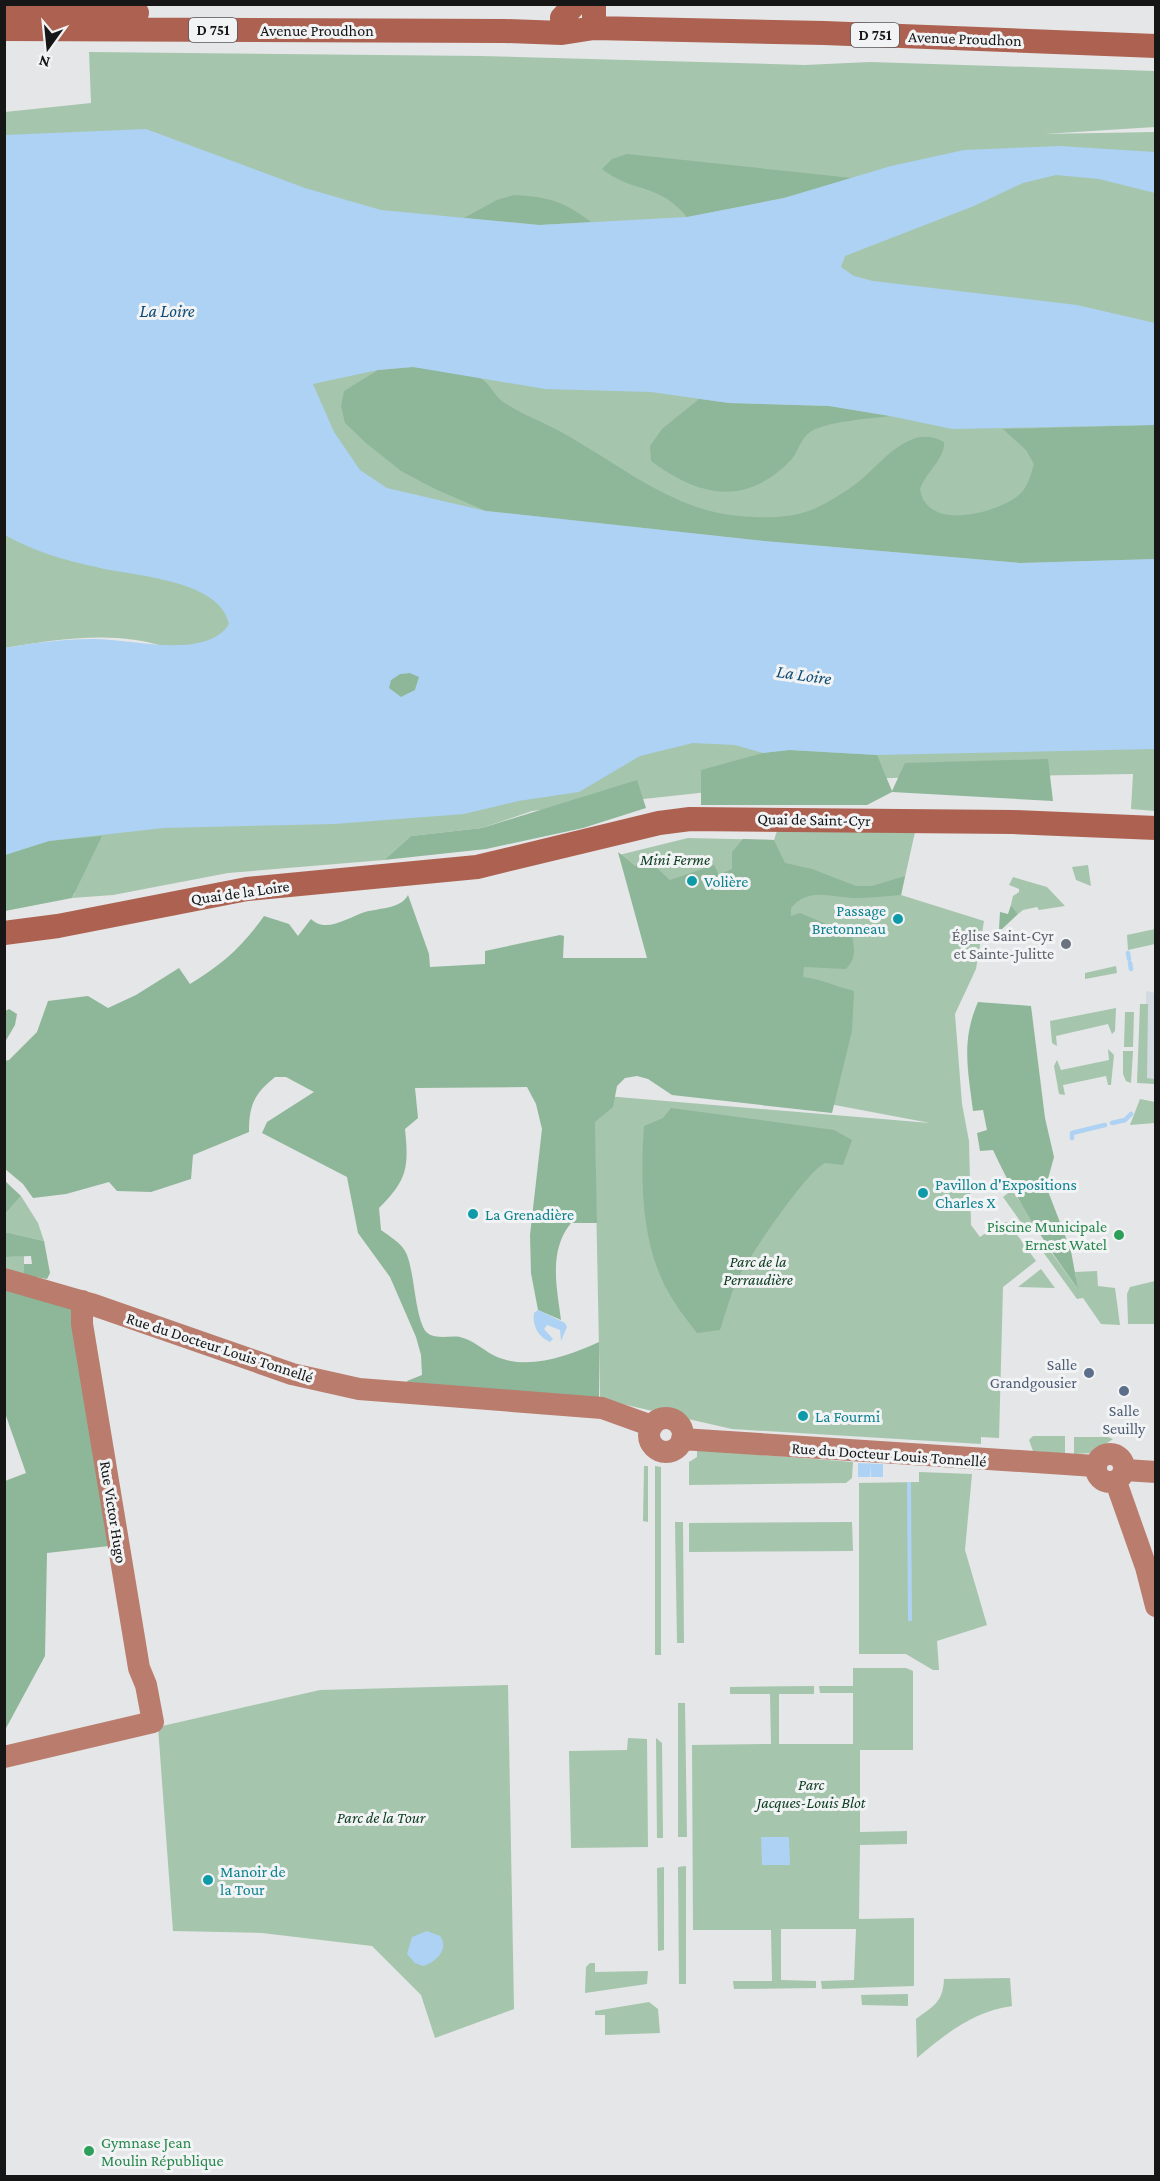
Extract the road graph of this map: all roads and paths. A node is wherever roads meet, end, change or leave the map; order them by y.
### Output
1 (594, 4) edge
2 (569, 11) edge
3 (4, 12) edge
4 (594, 28) junction
5 (4, 29) edge
6 (1155, 46) edge
7 (1155, 828) edge
8 (477, 867) joint
9 (4, 933) edge
10 (4, 1279) edge
11 (82, 1301) junction
12 (1155, 1472) edge
13 (1120, 1476) junction
14 (1155, 1606) edge
15 (4, 1756) edge

1 - 4 main road
2 - 3 main road, Avenue Proudhon / D 751
2 - 4 main road, Avenue Proudhon / D 751
4 - 5 main road, Avenue Proudhon / D 751
4 - 6 main road, Avenue Proudhon / D 751
7 - 8 main road, Quai de Saint-Cyr
8 - 9 main road, Quai de la Loire
10 - 11 street, Rue du Docteur Louis Tonnellé
11 - 13 street, Rue du Docteur Louis Tonnellé
11 - 15 street, Rue Victor Hugo
12 - 13 street
13 - 14 street

